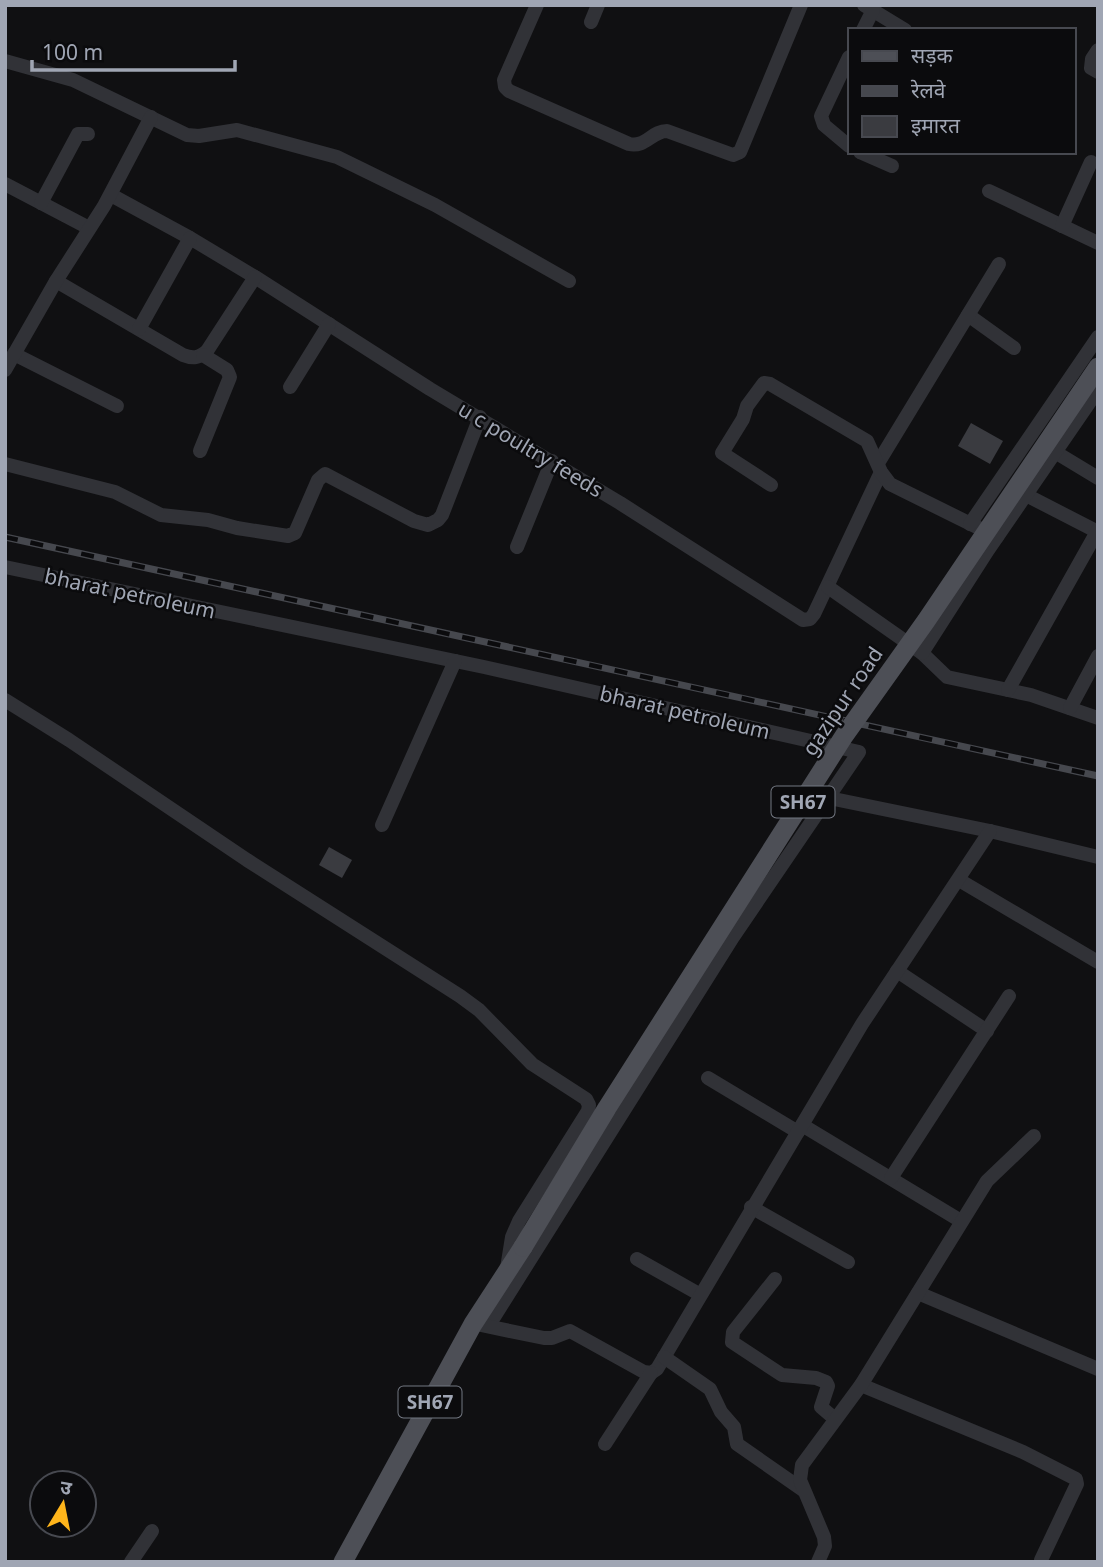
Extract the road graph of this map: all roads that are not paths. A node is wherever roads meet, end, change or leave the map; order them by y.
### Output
1 (537, 5) edge
2 (598, 5) edge
3 (801, 5) edge
4 (868, 8) edge
5 (591, 22) dead end
6 (863, 28) edge
7 (902, 28) edge
8 (1098, 50) edge
9 (848, 59) edge
10 (5, 61) edge
11 (1098, 72) edge
12 (151, 117) junction
13 (88, 135) dead end
14 (848, 145) edge
15 (865, 154) edge
16 (1091, 162) dead end
17 (892, 166) dead end
18 (5, 184) edge
19 (989, 191) dead end
20 (111, 195) junction
21 (41, 203) junction
22 (1062, 226) junction
23 (89, 228) junction
24 (190, 238) junction
25 (1098, 243) edge
26 (999, 264) dead end
27 (256, 276) junction
28 (56, 281) junction
29 (569, 281) dead end
30 (968, 315) junction
31 (330, 324) junction
32 (139, 329) junction
33 (1098, 337) edge
34 (1014, 348) dead end
35 (15, 354) junction
36 (203, 355) junction
37 (1098, 367) edge
38 (5, 370) edge
39 (290, 387) dead end
40 (1098, 390) edge
41 (117, 406) dead end
42 (480, 417) junction
43 (200, 451) dead end
44 (1055, 453) junction
45 (552, 461) junction
46 (5, 464) edge
47 (879, 467) junction
48 (1098, 478) edge
49 (771, 485) dead end
50 (1026, 495) junction
51 (970, 524) junction
52 (1097, 531) edge
53 (997, 537) junction
54 (517, 547) dead end
55 (5, 567) edge
56 (828, 587) junction
57 (922, 653) junction
58 (1098, 656) edge
59 (455, 661) junction
60 (1093, 676) edge
61 (1008, 690) junction
62 (5, 701) edge
63 (1070, 708) junction
64 (1098, 718) edge
65 (829, 798) junction
66 (382, 825) dead end
67 (990, 831) junction
68 (1098, 857) edge
69 (959, 880) junction
70 (1098, 962) edge
71 (897, 971) junction
72 (1009, 996) dead end
73 (987, 1031) junction
74 (708, 1078) dead end
75 (800, 1128) junction
76 (1034, 1136) dead end
77 (891, 1178) junction
78 (751, 1207) junction
79 (961, 1222) junction
80 (637, 1259) dead end
81 (848, 1262) dead end
82 (507, 1269) junction
83 (775, 1279) dead end
84 (918, 1293) junction
85 (699, 1294) junction
86 (481, 1325) junction
87 (664, 1357) junction
88 (1098, 1368) edge
89 (651, 1373) junction
90 (861, 1385) junction
91 (835, 1419) junction
92 (605, 1444) dead end
93 (803, 1490) junction
94 (152, 1531) dead end
95 (1041, 1560) edge
96 (131, 1562) edge
97 (343, 1562) edge
98 (818, 1562) edge

1 - 3 street
2 - 5 street
4 - 6 street
4 - 7 street
8 - 11 street
9 - 14 street
10 - 12 street
12 - 20 street
12 - 29 street
13 - 21 street
15 - 17 street
16 - 22 street
18 - 21 street
19 - 22 street
20 - 23 street
20 - 24 street, u c poultry feeds
21 - 23 street
22 - 25 street
23 - 28 street
24 - 27 street, u c poultry feeds
24 - 32 street
26 - 30 street, u c poultry feeds
27 - 31 street, u c poultry feeds
27 - 36 street
28 - 32 street
28 - 35 street
30 - 34 street
30 - 47 street, u c poultry feeds
31 - 39 street
31 - 42 street, u c poultry feeds
32 - 36 street
33 - 51 street
35 - 38 street
35 - 41 street
36 - 43 street
37 - 82 main road, gazipur road / SH67, bridge
40 - 44 street
42 - 45 street, u c poultry feeds
42 - 46 street
44 - 48 street
44 - 50 street
45 - 54 street
45 - 56 street, u c poultry feeds
47 - 49 street
47 - 51 street
47 - 56 street, u c poultry feeds
50 - 52 street
50 - 53 street
51 - 53 street
52 - 61 street
53 - 57 street
55 - 59 street, bharat petroleum
56 - 57 street
57 - 61 street
58 - 60 street
59 - 65 street, bharat petroleum
59 - 66 street
60 - 63 street
61 - 63 street
62 - 82 street
63 - 64 street
65 - 67 street
65 - 86 street, bharat petroleum
67 - 68 street
67 - 69 street
69 - 70 street
69 - 71 street
71 - 73 street
71 - 75 street
72 - 73 street
73 - 77 street
74 - 75 street
75 - 77 street
75 - 78 street
76 - 79 street
77 - 79 street
78 - 81 street
78 - 85 street
79 - 84 street
80 - 85 street
82 - 86 main road, SH67
83 - 91 street
84 - 88 street
84 - 90 street
85 - 87 street
86 - 89 street
86 - 97 main road, SH67
87 - 89 street
87 - 93 street
89 - 92 street
90 - 91 street
90 - 95 street
91 - 93 street
93 - 98 street
94 - 96 street

